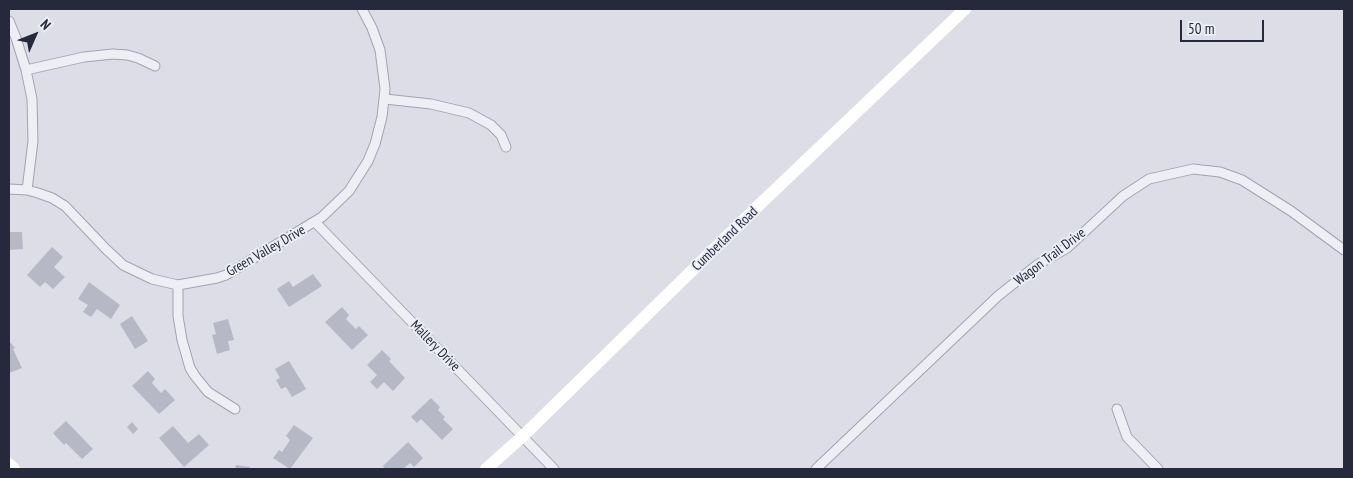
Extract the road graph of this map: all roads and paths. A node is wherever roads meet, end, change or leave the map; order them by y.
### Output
1 (362, 9) edge
2 (965, 9) edge
3 (9, 21) edge
4 (155, 66) dead end
5 (26, 70) junction
6 (385, 99) junction
7 (506, 147) dead end
8 (9, 189) edge
9 (27, 190) junction
10 (315, 222) junction
11 (1344, 250) edge
12 (178, 285) junction
13 (234, 409) dead end
14 (1117, 409) dead end
15 (523, 436) junction
16 (9, 464) edge
17 (14, 469) edge
18 (486, 469) edge
19 (554, 469) edge
20 (816, 469) edge
21 (1158, 469) edge

1 - 6 street, Green Valley Drive
2 - 15 street, Cumberland Road
3 - 5 street
4 - 5 street
5 - 9 street
6 - 7 street
6 - 10 street, Green Valley Drive
8 - 9 street, Green Valley Drive
9 - 12 street, Green Valley Drive
10 - 12 street, Green Valley Drive
10 - 15 street, Mallery Drive
11 - 20 street, Wagon Trail Drive
12 - 13 street
14 - 21 street
15 - 18 street, Cumberland Road
15 - 19 street, Mallery Drive
16 - 17 street

